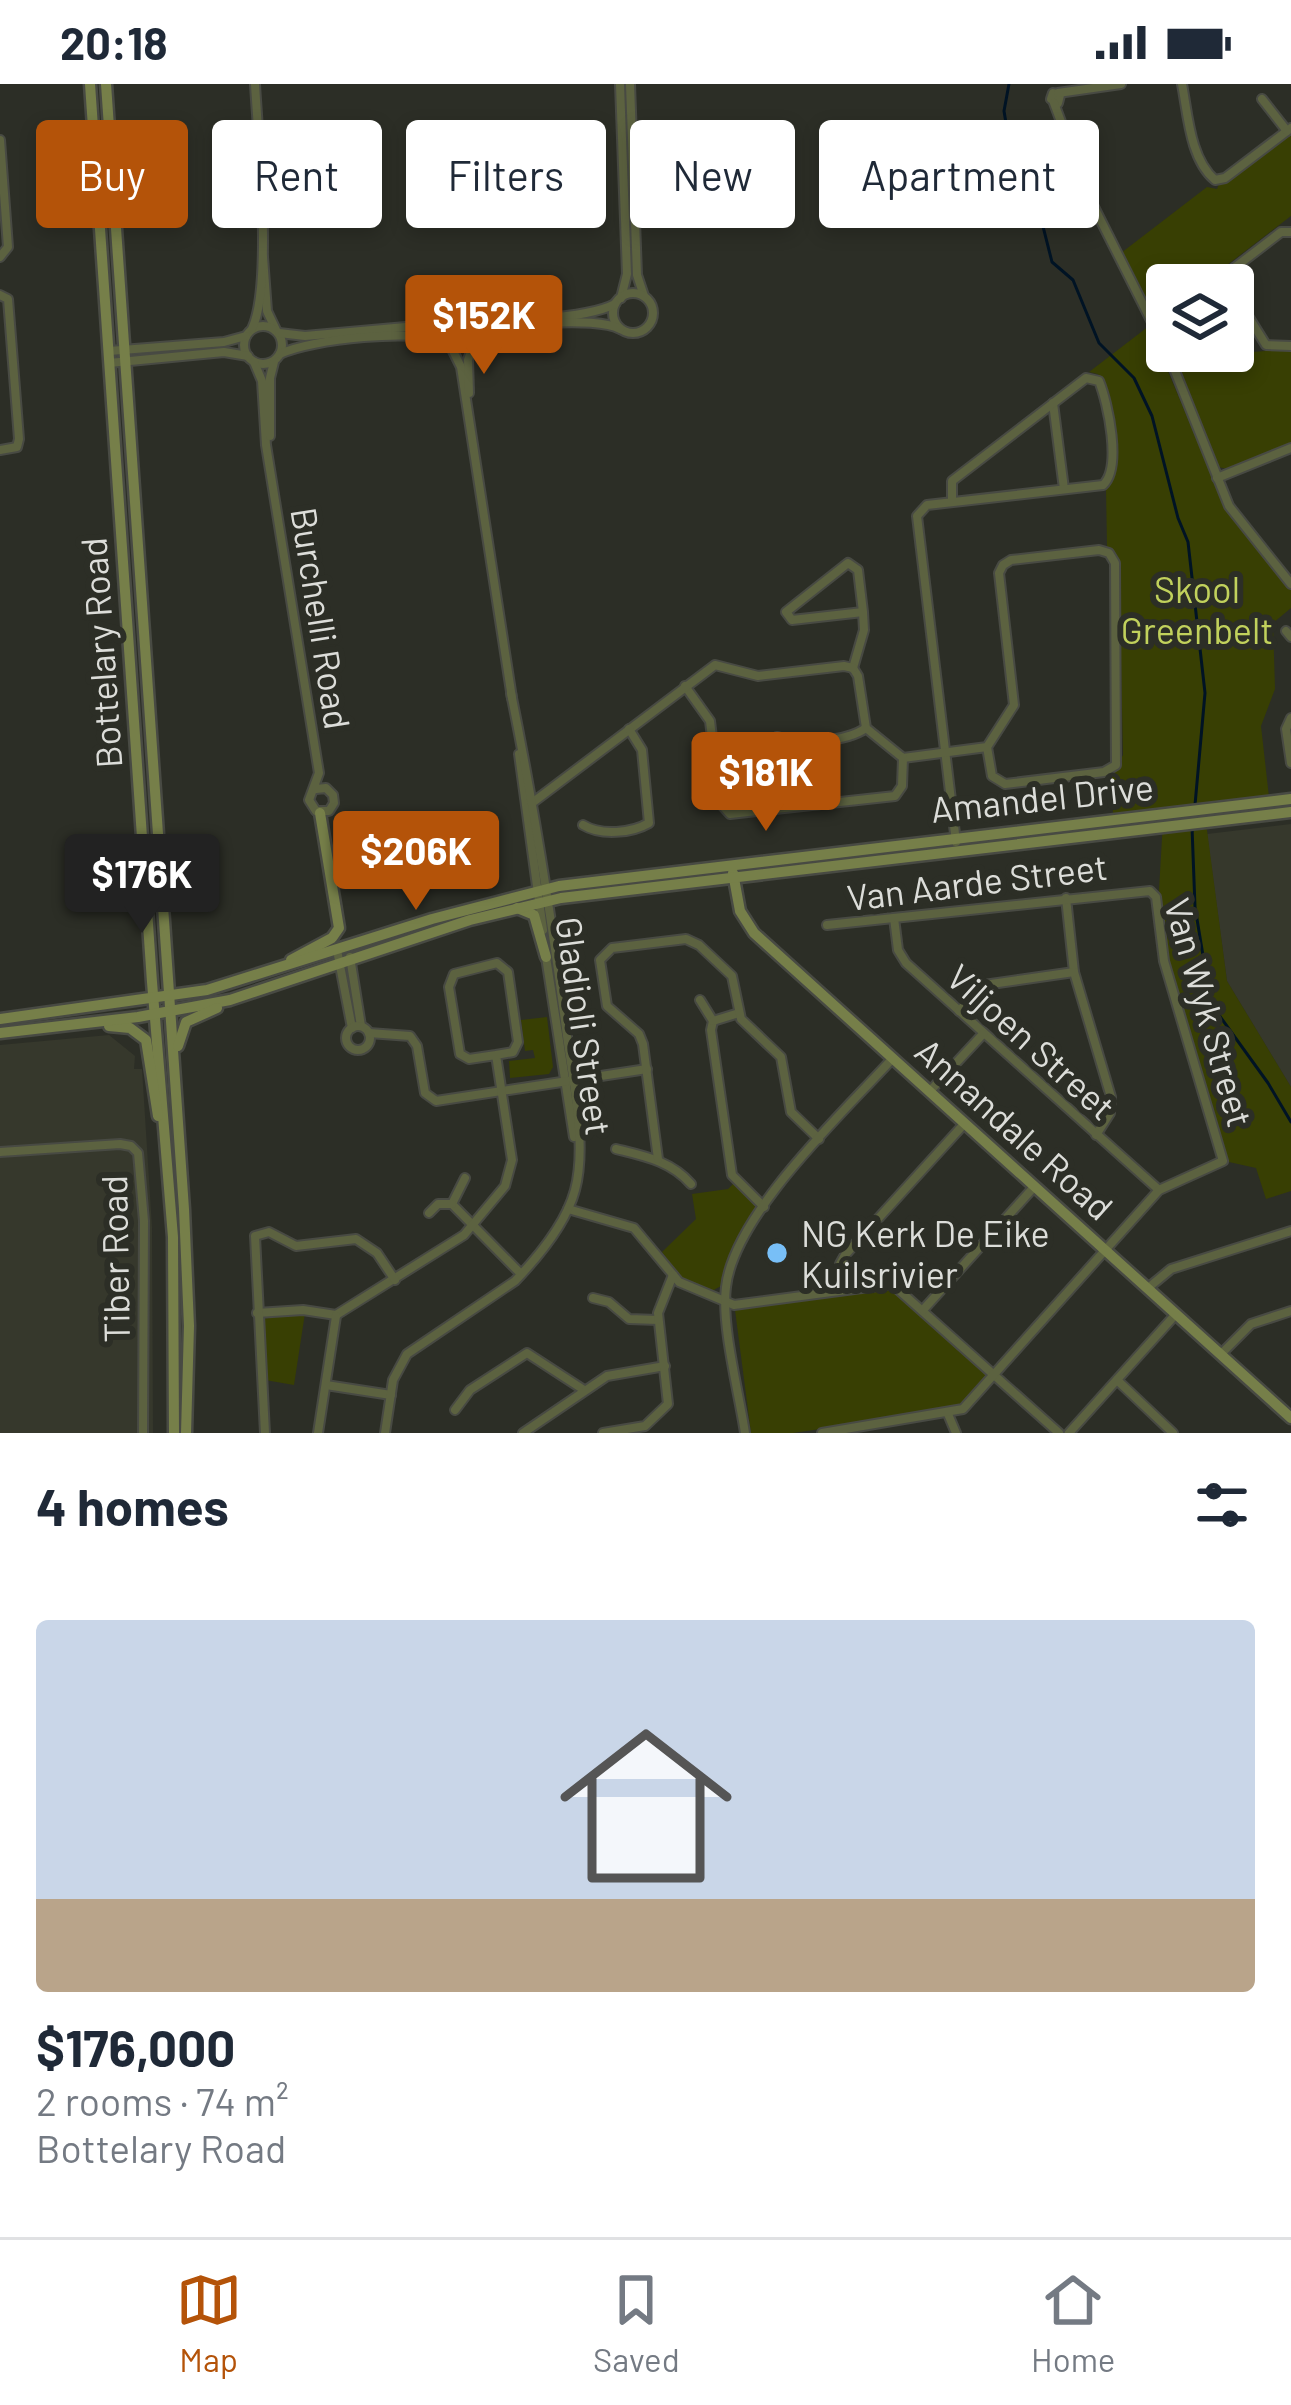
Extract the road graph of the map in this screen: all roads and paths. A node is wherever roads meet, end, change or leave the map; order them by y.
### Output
1 (90, 84) edge
2 (255, 84) edge
3 (620, 84) edge
4 (630, 84) edge
5 (1121, 84) edge
6 (1182, 84) edge
7 (107, 87) edge
8 (1056, 94) edge
9 (1262, 99) dead end
10 (1289, 129) edge
11 (0, 140) edge
12 (1291, 232) edge
13 (262, 250) junction
14 (0, 257) edge
15 (1239, 264) edge
16 (0, 295) edge
17 (644, 296) junction
18 (618, 301) junction
19 (1146, 311) edge
20 (475, 313) junction
21 (444, 317) junction
22 (1254, 326) edge
23 (620, 329) junction
24 (277, 331) junction
25 (249, 332) junction
26 (476, 340) junction
27 (448, 343) junction
28 (1291, 346) edge
29 (125, 356) junction
30 (109, 357) junction
31 (278, 357) junction
32 (251, 359) junction
33 (14, 371) junction
34 (0, 372) edge
35 (1175, 372) edge
36 (1053, 403) junction
37 (471, 430) junction
38 (1291, 448) edge
39 (0, 450) edge
40 (270, 456) junction
41 (1217, 478) junction
42 (1064, 489) junction
43 (952, 502) junction
44 (1291, 584) edge
45 (863, 612) junction
46 (853, 668) junction
47 (685, 686) junction
48 (1291, 718) edge
49 (866, 728) junction
50 (629, 729) junction
51 (777, 737) dead end
52 (987, 747) junction
53 (944, 754) junction
54 (903, 758) junction
55 (1291, 763) edge
56 (321, 789) junction
57 (1291, 799) edge
58 (529, 806) junction
59 (1291, 812) edge
60 (320, 813) junction
61 (1210, 814) junction
62 (583, 825) dead end
63 (956, 843) junction
64 (733, 870) junction
65 (1133, 890) joint
66 (543, 896) junction
67 (1066, 898) junction
68 (517, 908) junction
69 (894, 918) junction
70 (827, 925) dead end
71 (344, 955) junction
72 (546, 957) junction
73 (284, 967) junction
74 (1074, 972) junction
75 (169, 998) junction
76 (153, 999) junction
77 (230, 1000) junction
78 (700, 1000) dead end
79 (959, 1011) junction
80 (170, 1012) junction
81 (739, 1013) junction
82 (156, 1014) junction
83 (0, 1019) edge
84 (713, 1021) junction
85 (17, 1031) junction
86 (0, 1033) edge
87 (983, 1034) junction
88 (496, 1055) junction
89 (892, 1058) junction
90 (647, 1069) junction
91 (569, 1081) junction
92 (930, 1091) junction
93 (502, 1092) junction
94 (176, 1104) junction
95 (965, 1123) junction
96 (1096, 1135) junction
97 (819, 1139) junction
98 (616, 1148) dead end
99 (0, 1151) edge
100 (658, 1159) junction
101 (167, 1166) junction
102 (465, 1178) dead end
103 (691, 1184) dead end
104 (1035, 1186) junction
105 (1159, 1190) junction
106 (452, 1204) junction
107 (764, 1207) junction
108 (568, 1209) junction
109 (429, 1213) dead end
110 (475, 1226) junction
111 (1291, 1231) edge
112 (1106, 1250) junction
113 (521, 1274) junction
114 (673, 1275) junction
115 (395, 1280) junction
116 (1148, 1288) junction
117 (838, 1290) junction
118 (593, 1298) dead end
119 (725, 1301) junction
120 (923, 1310) junction
121 (1291, 1310) edge
122 (257, 1312) junction
123 (1176, 1314) junction
124 (337, 1316) junction
125 (658, 1320) junction
126 (1220, 1354) junction
127 (665, 1366) junction
128 (996, 1375) junction
129 (1118, 1380) junction
130 (326, 1385) junction
131 (584, 1390) junction
132 (391, 1395) junction
133 (455, 1410) dead end
134 (948, 1414) junction
135 (1291, 1418) edge
136 (143, 1433) edge
137 (173, 1433) edge
138 (186, 1433) edge
139 (265, 1433) edge
140 (318, 1433) edge
141 (385, 1433) edge
142 (523, 1433) edge
143 (603, 1433) edge
144 (745, 1433) edge
145 (822, 1433) edge
146 (956, 1433) edge
147 (1059, 1433) edge
148 (1069, 1433) edge
149 (1173, 1433) edge

1 - 30 main road, Bottelary Road
2 - 13 street
3 - 18 street
4 - 17 street
5 - 8 street
6 - 10 street
7 - 29 main road, Bottelary Road
8 - 19 street
9 - 10 street
11 - 14 street
12 - 15 street
13 - 24 street
13 - 25 street
16 - 33 street
17 - 18 street
17 - 23 street
18 - 20 street
18 - 23 street
20 - 21 street
20 - 26 street
21 - 24 street
21 - 27 street
22 - 28 street
23 - 26 street
24 - 25 street
24 - 31 street
25 - 29 street
25 - 32 street
26 - 27 street
26 - 37 street
27 - 31 street
27 - 37 street
29 - 30 street
29 - 32 street
29 - 75 main road, Bottelary Road
30 - 76 main road, Bottelary Road
31 - 32 street
31 - 40 street, Burchelli Road
32 - 40 street, Burchelli Road
33 - 34 street
33 - 39 street
35 - 41 street
36 - 42 street
36 - 42 street
36 - 43 street
37 - 58 street
38 - 41 street
40 - 56 street, Burchelli Road
41 - 44 street
42 - 43 street
43 - 53 street
45 - 45 street
45 - 46 street
46 - 47 street
46 - 49 street
47 - 50 street
47 - 54 street
48 - 55 street
49 - 51 street
49 - 54 street
50 - 58 street
50 - 62 street
52 - 52 street
52 - 53 street
53 - 54 street
53 - 63 street
56 - 60 street, Burchelli Road
56 - 60 street, Burchelli Road
57 - 61 main road, Amandel Drive
58 - 66 street
59 - 61 main road, Amandel Drive
60 - 73 main road
61 - 63 main road, Amandel Drive
63 - 64 main road, Amandel Drive
64 - 66 main road, Amandel Drive
64 - 89 main road, Annandale Road
65 - 67 street, Van Aarde Street
65 - 105 street, Van Wyk Street
66 - 68 main road, Amandel Drive
66 - 71 main road, Amandel Drive
66 - 72 street, Gladioli Street
66 - 91 street, Gladioli Street
67 - 69 street, Van Aarde Street
67 - 74 street
68 - 71 main road, Amandel Drive
68 - 72 main road
69 - 70 street, Van Aarde Street
69 - 79 street, Viljoen Street
71 - 73 main road, Amandel Drive
71 - 77 main road, Amandel Drive
71 - 93 street
72 - 91 street, Gladioli Street
73 - 75 main road, Amandel Drive
74 - 79 street
74 - 96 street
75 - 76 main road, Amandel Drive
75 - 80 main road, Bottelary Road
76 - 82 main road, Bottelary Road
76 - 83 main road, Amandel Drive
77 - 80 main road, Amandel Drive
77 - 94 main road
78 - 84 street
79 - 87 street, Viljoen Street
80 - 82 main road, Amandel Drive
80 - 94 main road, Bottelary Road
81 - 84 street
81 - 90 street
81 - 97 street
82 - 85 main road, Amandel Drive
82 - 101 main road, Bottelary Road
84 - 107 street
85 - 86 main road
85 - 101 main road
87 - 92 street
87 - 96 street, Viljoen Street
88 - 88 street
88 - 93 street
89 - 92 main road, Annandale Road
89 - 97 street
90 - 91 street
90 - 100 street
91 - 93 street
91 - 108 street, Gladioli Street
92 - 95 main road, Annandale Road
93 - 110 street
94 - 138 main road, Bottelary Road
95 - 104 main road, Annandale Road
95 - 117 street
96 - 105 street, Viljoen Street
97 - 107 street
98 - 100 street
99 - 136 street, Tiber Road
100 - 103 street
101 - 137 main road, Bottelary Road
102 - 106 street
104 - 112 main road, Annandale Road
104 - 120 street
105 - 112 street
106 - 109 street
106 - 110 street
107 - 119 street
108 - 113 street, Gladioli Street
108 - 114 street
110 - 113 street
110 - 115 street
111 - 116 street
112 - 116 main road, Annandale Road
112 - 128 street
113 - 132 street, Gladioli Street
114 - 119 street
114 - 125 street
115 - 122 street
115 - 124 street
116 - 123 main road, Annandale Road
117 - 119 street
117 - 120 street
118 - 125 street
119 - 144 street
120 - 128 street
121 - 126 street
122 - 124 street
122 - 139 street
123 - 126 main road, Annandale Road
123 - 129 street
124 - 130 street
125 - 127 street
126 - 135 main road, Annandale Road
127 - 131 street
127 - 143 street
128 - 134 street
128 - 147 street
129 - 148 street
129 - 149 street
130 - 132 street
130 - 140 street
131 - 133 street
131 - 142 street
132 - 141 street, Gladioli Street
134 - 145 street
134 - 146 street

